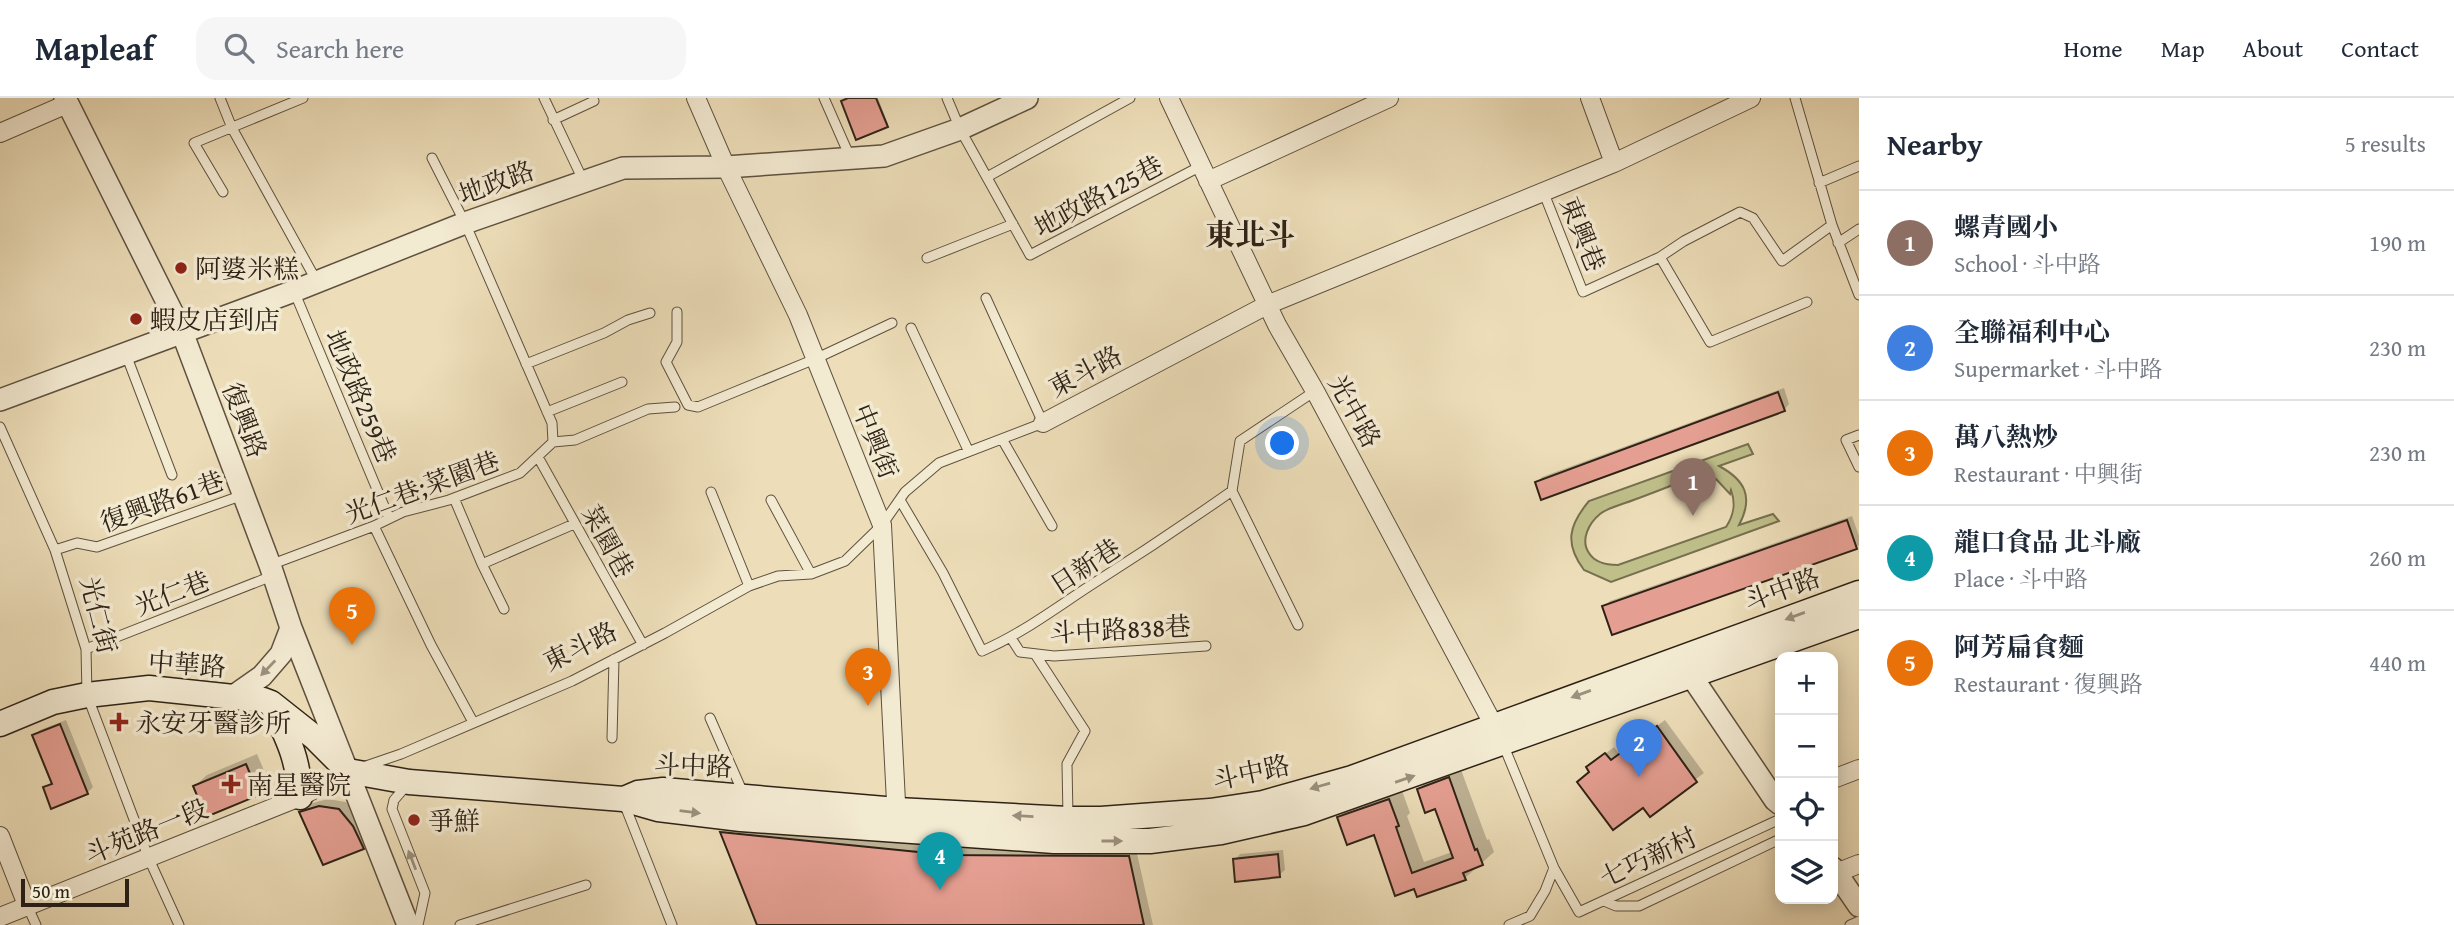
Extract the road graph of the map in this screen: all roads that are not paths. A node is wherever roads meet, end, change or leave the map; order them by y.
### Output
1 (220, 98) edge
2 (303, 98) edge
3 (544, 98) edge
4 (696, 98) edge
5 (824, 98) edge
6 (947, 98) edge
7 (1027, 98) edge
8 (1130, 98) edge
9 (1169, 98) edge
10 (1389, 98) edge
11 (1590, 98) edge
12 (1751, 98) edge
13 (1795, 98) edge
14 (66, 101) edge
15 (594, 101) dead end
16 (553, 120) junction
17 (232, 128) junction
18 (960, 129) junction
19 (0, 133) edge
20 (432, 158) dead end
21 (850, 159) junction
22 (1614, 163) junction
23 (1859, 166) edge
24 (726, 167) junction
25 (1204, 174) junction
26 (987, 177) junction
27 (583, 180) junction
28 (1819, 183) junction
29 (1543, 191) junction
30 (223, 192) dead end
31 (465, 223) junction
32 (1013, 224) junction
33 (1832, 225) junction
34 (1859, 229) edge
35 (1838, 243) junction
36 (1660, 257) junction
37 (927, 258) dead end
38 (317, 282) junction
39 (294, 291) junction
40 (1859, 295) edge
41 (986, 298) dead end
42 (1807, 302) dead end
43 (1267, 305) junction
44 (677, 312) dead end
45 (650, 313) dead end
46 (892, 323) dead end
47 (911, 328) dead end
48 (182, 332) junction
49 (125, 352) junction
50 (815, 359) junction
51 (526, 364) junction
52 (622, 382) dead end
53 (1315, 391) junction
54 (2, 394) edge
55 (675, 407) dead end
56 (547, 412) junction
57 (1043, 423) junction
58 (0, 427) edge
59 (1859, 435) edge
60 (1002, 439) junction
61 (553, 442) junction
62 (968, 450) junction
63 (538, 457) junction
64 (1859, 467) edge
65 (172, 475) dead end
66 (1232, 491) junction
67 (711, 492) dead end
68 (243, 495) junction
69 (454, 498) junction
70 (771, 500) dead end
71 (900, 500) junction
72 (388, 517) junction
73 (574, 524) junction
74 (882, 525) junction
75 (374, 526) junction
76 (1052, 526) dead end
77 (55, 550) junction
78 (482, 564) junction
79 (272, 570) junction
80 (811, 574) junction
81 (749, 586) junction
82 (1859, 593) edge
83 (504, 609) dead end
84 (1859, 616) edge
85 (1298, 625) dead end
86 (291, 628) junction
87 (1011, 638) junction
88 (643, 645) junction
89 (1206, 646) dead end
90 (86, 649) junction
91 (1035, 654) junction
92 (614, 659) junction
93 (1687, 667) junction
94 (87, 695) junction
95 (232, 697) junction
96 (271, 703) junction
97 (710, 718) dead end
98 (473, 722) junction
99 (0, 724) edge
100 (1499, 735) junction
101 (612, 738) dead end
102 (1859, 769) edge
103 (348, 771) junction
104 (1836, 778) edge
105 (409, 782) junction
106 (1355, 787) junction
107 (300, 797) junction
108 (623, 799) junction
109 (1775, 799) edge
110 (1775, 807) edge
111 (743, 808) junction
112 (1068, 819) junction
113 (897, 820) junction
114 (0, 836) edge
115 (1776, 841) edge
116 (149, 859) junction
117 (1859, 864) edge
118 (1554, 869) junction
119 (1838, 869) edge
120 (1838, 876) edge
121 (586, 885) dead end
122 (1604, 901) junction
123 (27, 905) junction
124 (1859, 906) edge
125 (0, 917) edge
126 (1859, 921) edge
127 (36, 925) edge
128 (179, 925) edge
129 (408, 925) edge
130 (418, 925) edge
131 (460, 925) edge
132 (672, 925) edge
133 (1509, 925) edge
134 (1850, 925) edge

1 - 17 lane
2 - 17 lane
3 - 16 lane
4 - 24 street, 中興街
5 - 21 lane
6 - 18 lane, 地政路125巷
7 - 18 street, 地政路
8 - 26 lane
9 - 25 street, 光中路
10 - 25 street
11 - 22 street
12 - 22 street, 東斗路
13 - 28 lane
14 - 19 street
14 - 48 street, 復興路
15 - 16 lane
16 - 27 lane
17 - 30 lane
17 - 38 lane
18 - 21 street, 地政路
18 - 26 lane, 地政路125巷
20 - 31 lane
21 - 24 street, 地政路
22 - 29 street, 東斗路
23 - 28 lane
24 - 27 street, 地政路
24 - 50 street, 中興街
25 - 32 lane, 地政路125巷
25 - 43 street, 光中路
26 - 32 lane, 地政路125巷
27 - 31 street, 地政路
28 - 33 lane
29 - 36 lane, 東興巷
29 - 43 street, 東斗路
31 - 38 street, 地政路
31 - 51 lane
32 - 37 lane
33 - 35 lane
33 - 36 lane, 東興巷
34 - 35 lane
35 - 40 lane
36 - 42 lane
38 - 39 street, 地政路
39 - 48 street, 地政路
39 - 72 lane, 地政路259巷
41 - 57 lane
43 - 53 street, 光中路
43 - 57 street, 東斗路
44 - 50 lane
45 - 51 lane
46 - 50 lane
47 - 62 lane
48 - 49 street, 地政路
48 - 68 street, 復興路
49 - 54 street, 地政路
49 - 65 lane
50 - 74 street, 中興街
51 - 56 lane
52 - 56 lane
53 - 66 lane
53 - 100 street, 光中路
55 - 61 lane
56 - 61 lane
57 - 60 lane, 東斗路
58 - 77 lane, 光仁街
59 - 64 lane
60 - 62 lane, 東斗路
60 - 76 lane
61 - 63 lane, 光仁巷;菜園巷
62 - 71 lane, 東斗路
63 - 69 lane, 光仁巷;菜園巷
63 - 73 lane, 菜園巷
66 - 85 lane
66 - 87 lane, 日新巷
67 - 81 lane
68 - 77 lane, 復興路61巷
68 - 79 street, 復興路
69 - 72 lane, 光仁巷;菜園巷
69 - 78 lane
70 - 80 lane
71 - 74 lane, 東斗路
71 - 87 lane, 日新巷
72 - 75 lane, 光仁巷;菜園巷
73 - 78 lane
73 - 88 lane, 菜園巷
74 - 80 lane, 東斗路
74 - 113 street, 中興街
75 - 79 lane, 光仁巷;菜園巷
75 - 98 lane
77 - 90 lane, 光仁街
78 - 83 lane
79 - 86 street, 復興路
79 - 90 lane, 光仁巷
80 - 81 lane, 東斗路
81 - 88 lane, 東斗路
82 -> 93 main road, 斗中路
84 - 93 main road, 斗中路
86 -> 95 street
86 - 103 street, 復興路
87 - 91 lane, 斗中路838巷
88 - 92 lane, 東斗路
89 - 91 lane, 斗中路838巷
90 - 94 lane, 光仁街
91 - 112 lane, 斗中路838巷
92 - 98 lane, 東斗路
92 - 101 lane
93 - 100 main road, 斗中路
93 - 109 street
94 - 95 main road, 中華路
94 - 99 main road, 中華路
94 - 116 lane, 光仁街
95 - 96 main road, 中華路
96 - 103 main road, 中華路
96 - 107 main road
97 - 111 lane
98 - 103 lane, 東斗路
100 - 106 main road, 斗中路
100 - 118 lane
102 - 104 street
103 - 105 main road, 斗中路
103 - 107 street, 斗苑路一段
103 - 129 street, 復興路
105 - 108 main road, 斗中路
130 -> 105 lane
106 -> 112 main road, 斗中路
113 -> 106 main road, 斗中路
107 - 116 street, 斗苑路一段
108 - 111 main road, 斗中路
108 - 132 lane
110 - 122 lane, 七巧新村
111 - 113 main road, 斗中路
112 -> 113 main road, 斗中路
114 - 123 street
115 - 122 lane
116 - 123 street, 斗苑路一段
116 - 128 lane, 光仁街
117 - 119 street
118 - 122 lane, 七巧新村
118 - 133 lane
120 - 124 street
121 - 131 lane
123 - 125 street, 斗苑路一段
123 - 127 lane
126 - 134 lane

